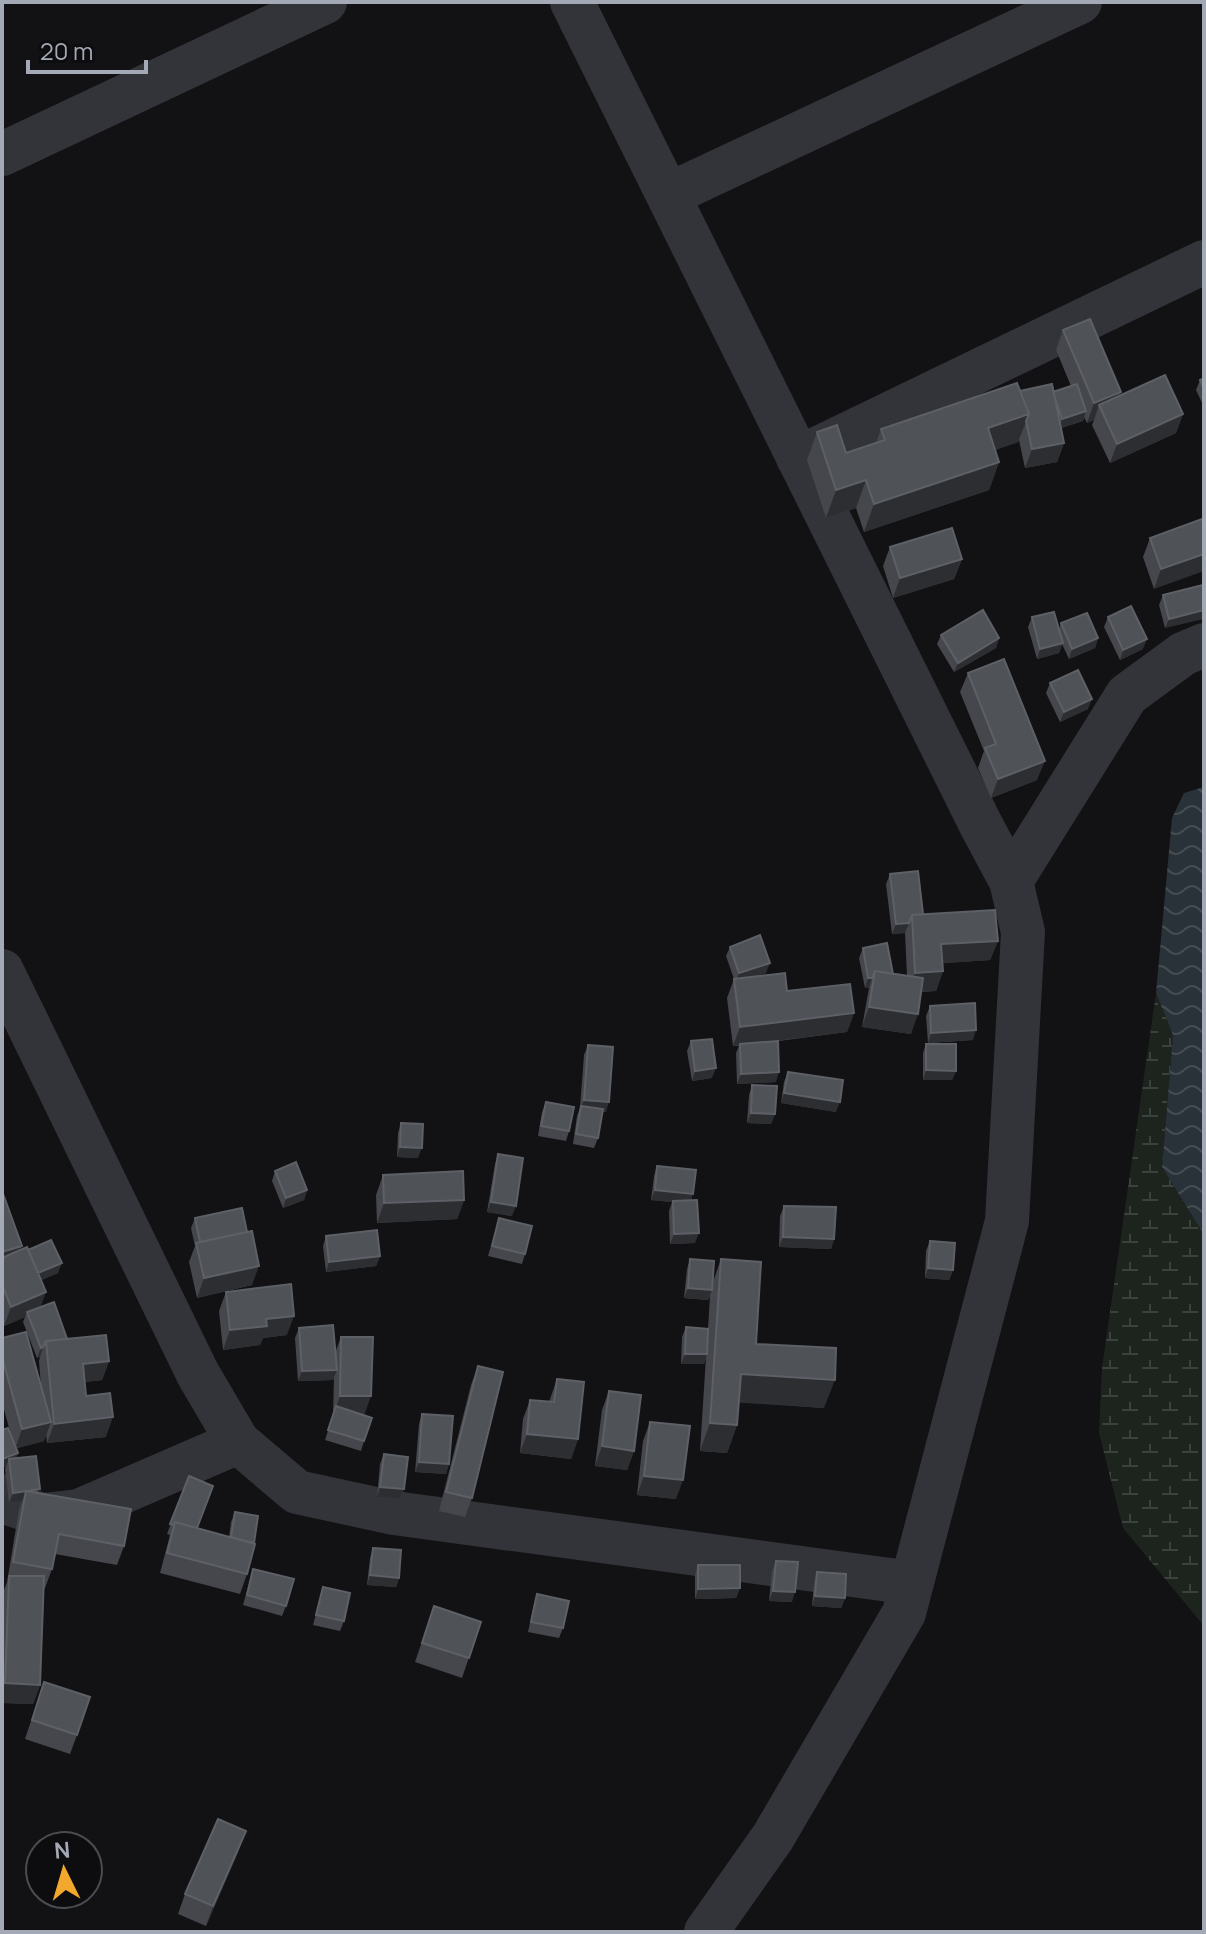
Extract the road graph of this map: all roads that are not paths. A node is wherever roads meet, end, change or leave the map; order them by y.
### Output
1 (325, 2) edge
2 (572, 2) edge
3 (1080, 2) edge
4 (2, 154) edge
5 (668, 195) junction
6 (1204, 262) edge
7 (798, 458) junction
8 (1204, 645) edge
9 (1011, 881) junction
10 (3, 974) edge
11 (238, 1442) junction
12 (2, 1496) edge
13 (912, 1583) junction
14 (706, 1932) edge

1 - 4 street
2 - 5 street
3 - 5 street
5 - 7 street
6 - 7 street
7 - 9 street
8 - 9 street
9 - 13 street
10 - 11 street
11 - 12 street
11 - 13 street
13 - 14 street

